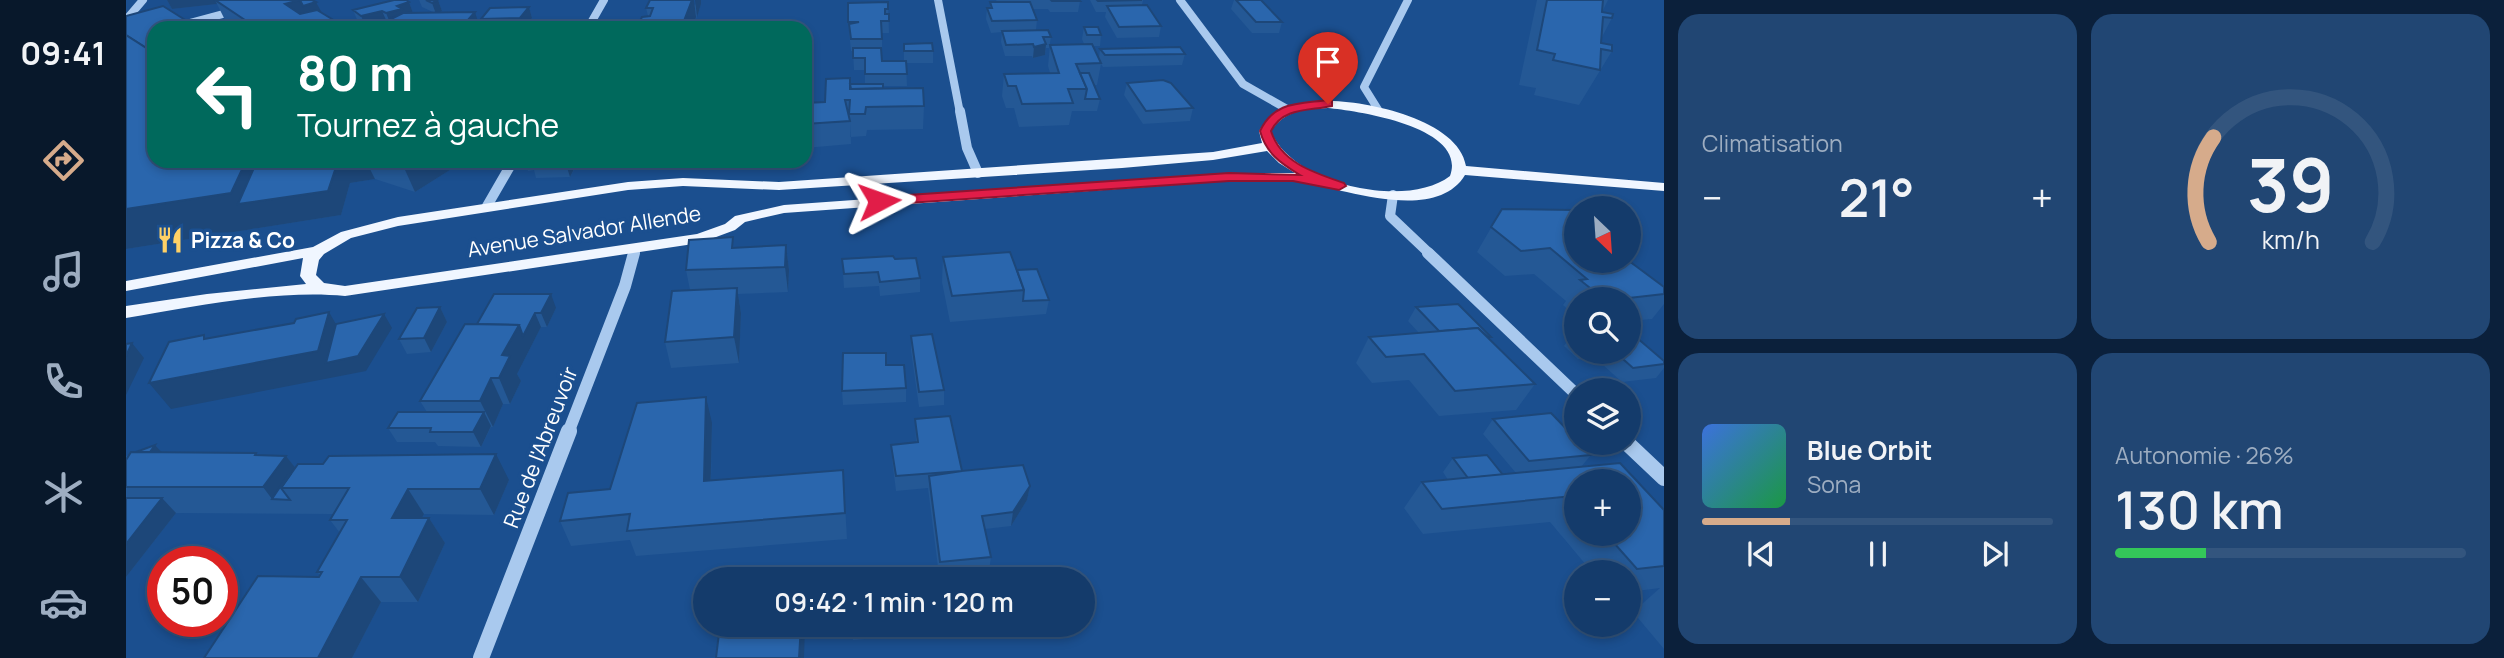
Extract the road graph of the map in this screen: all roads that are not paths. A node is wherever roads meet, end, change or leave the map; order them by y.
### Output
1 (143, 0) edge
2 (604, 0) edge
3 (938, 0) edge
4 (1180, 0) edge
5 (1408, 0) edge
6 (253, 6) edge
7 (126, 20) edge
8 (197, 21) edge
9 (592, 21) edge
10 (1287, 109) junction
11 (1379, 111) junction
12 (1270, 146) junction
13 (509, 168) edge
14 (1460, 170) junction
15 (978, 173) junction
16 (730, 186) junction
17 (1339, 186) junction
18 (1664, 187) edge
19 (1393, 195) junction
20 (487, 206) junction
21 (740, 219) junction
22 (635, 249) junction
23 (318, 251) junction
24 (126, 286) edge
25 (319, 288) junction
26 (126, 312) edge
27 (1564, 383) edge
28 (1640, 455) edge
29 (1664, 478) edge
30 (481, 658) edge

1 - 7 street
2 - 9 street
3 - 15 street
4 - 10 street
5 - 11 street
6 - 8 street
10 - 11 main road
10 - 12 main road
11 - 14 main road
12 - 15 main road, Avenue Salvador Allende
12 - 17 main road
13 - 20 street
14 - 18 main road
14 - 19 main road
15 - 16 main road, Avenue Salvador Allende
16 - 20 main road, Avenue Salvador Allende
16 - 21 main road
17 - 19 main road
17 - 21 main road, Avenue Salvador Allende
19 - 27 street
20 - 23 main road, Avenue Salvador Allende
21 - 22 main road, Avenue Salvador Allende
22 - 25 main road, Avenue Salvador Allende
22 - 30 street, Rue de l'Abreuvoir
23 - 24 main road, Avenue Salvador Allende
23 - 25 main road
25 - 26 main road, Avenue Salvador Allende
28 - 29 street

